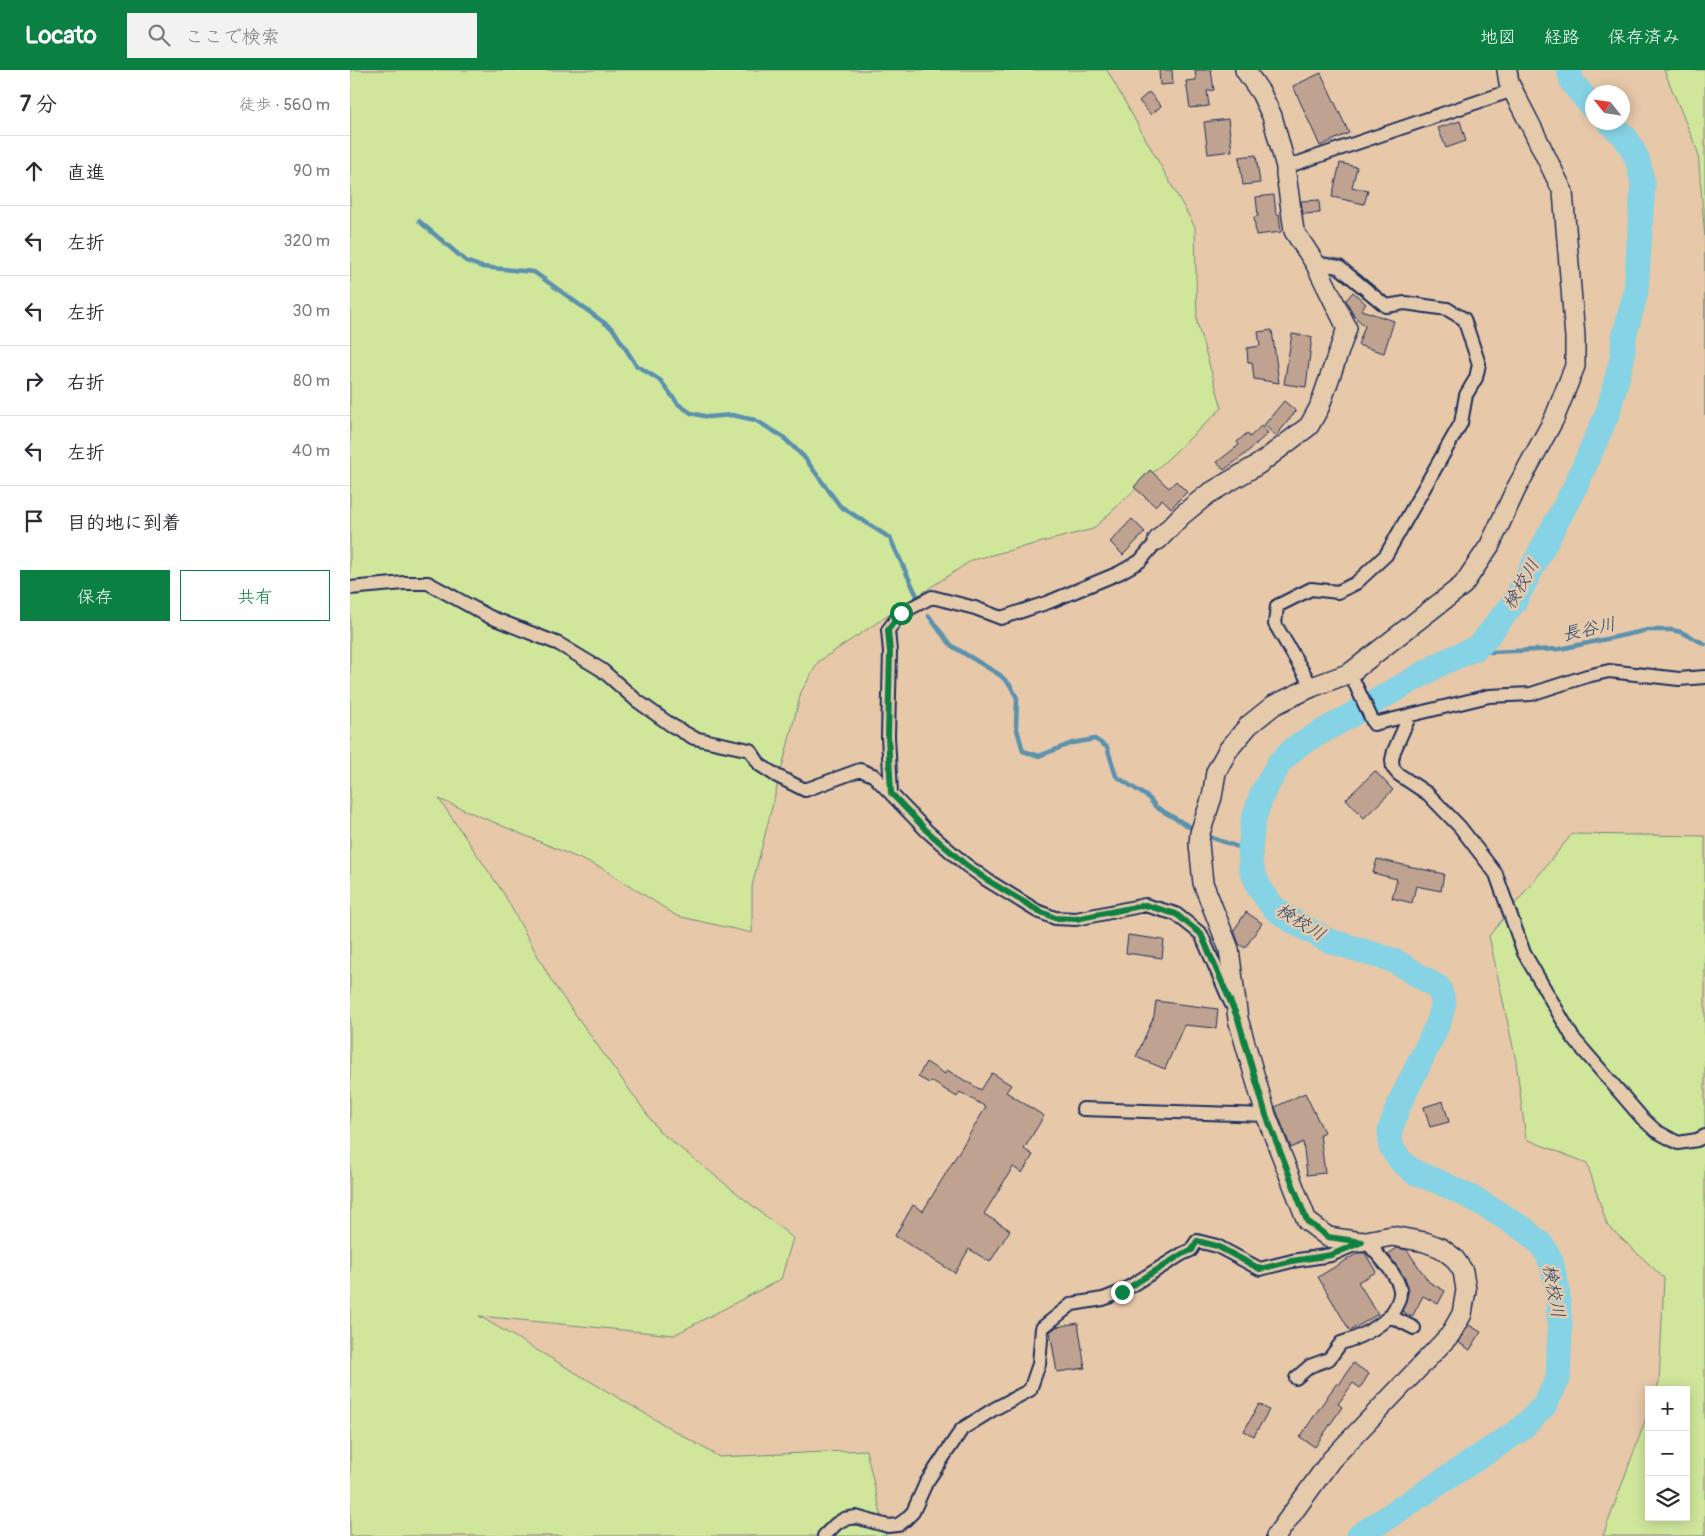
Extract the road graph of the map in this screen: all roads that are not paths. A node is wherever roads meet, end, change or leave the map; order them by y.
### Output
1 (1245, 70) edge
2 (1507, 70) edge
3 (1513, 90) junction
4 (1286, 167) junction
5 (1315, 263) junction
6 (1158, 540) joint
7 (350, 588) edge
8 (1705, 677) edge
9 (1354, 681) junction
10 (1312, 687) junction
11 (1410, 715) junction
12 (891, 793) junction
13 (1238, 1019) junction
14 (1083, 1109) dead end
15 (1266, 1115) junction
16 (1705, 1136) edge
17 (1364, 1242) junction
18 (1390, 1316) junction
19 (1414, 1328) dead end
20 (1296, 1378) dead end
21 (824, 1536) edge
22 (1276, 1536) edge

1 - 4 street
2 - 3 street
3 - 4 street
3 - 9 street
4 - 5 street
5 - 6 street
5 - 10 street
6 - 12 street
7 - 12 street
8 - 11 street
9 - 10 street
9 - 11 street
10 - 13 street
11 - 16 street
12 - 13 street
13 - 15 street
14 - 15 street
15 - 17 street
17 - 18 street
17 - 21 street
17 - 22 street
18 - 19 street
18 - 20 street

